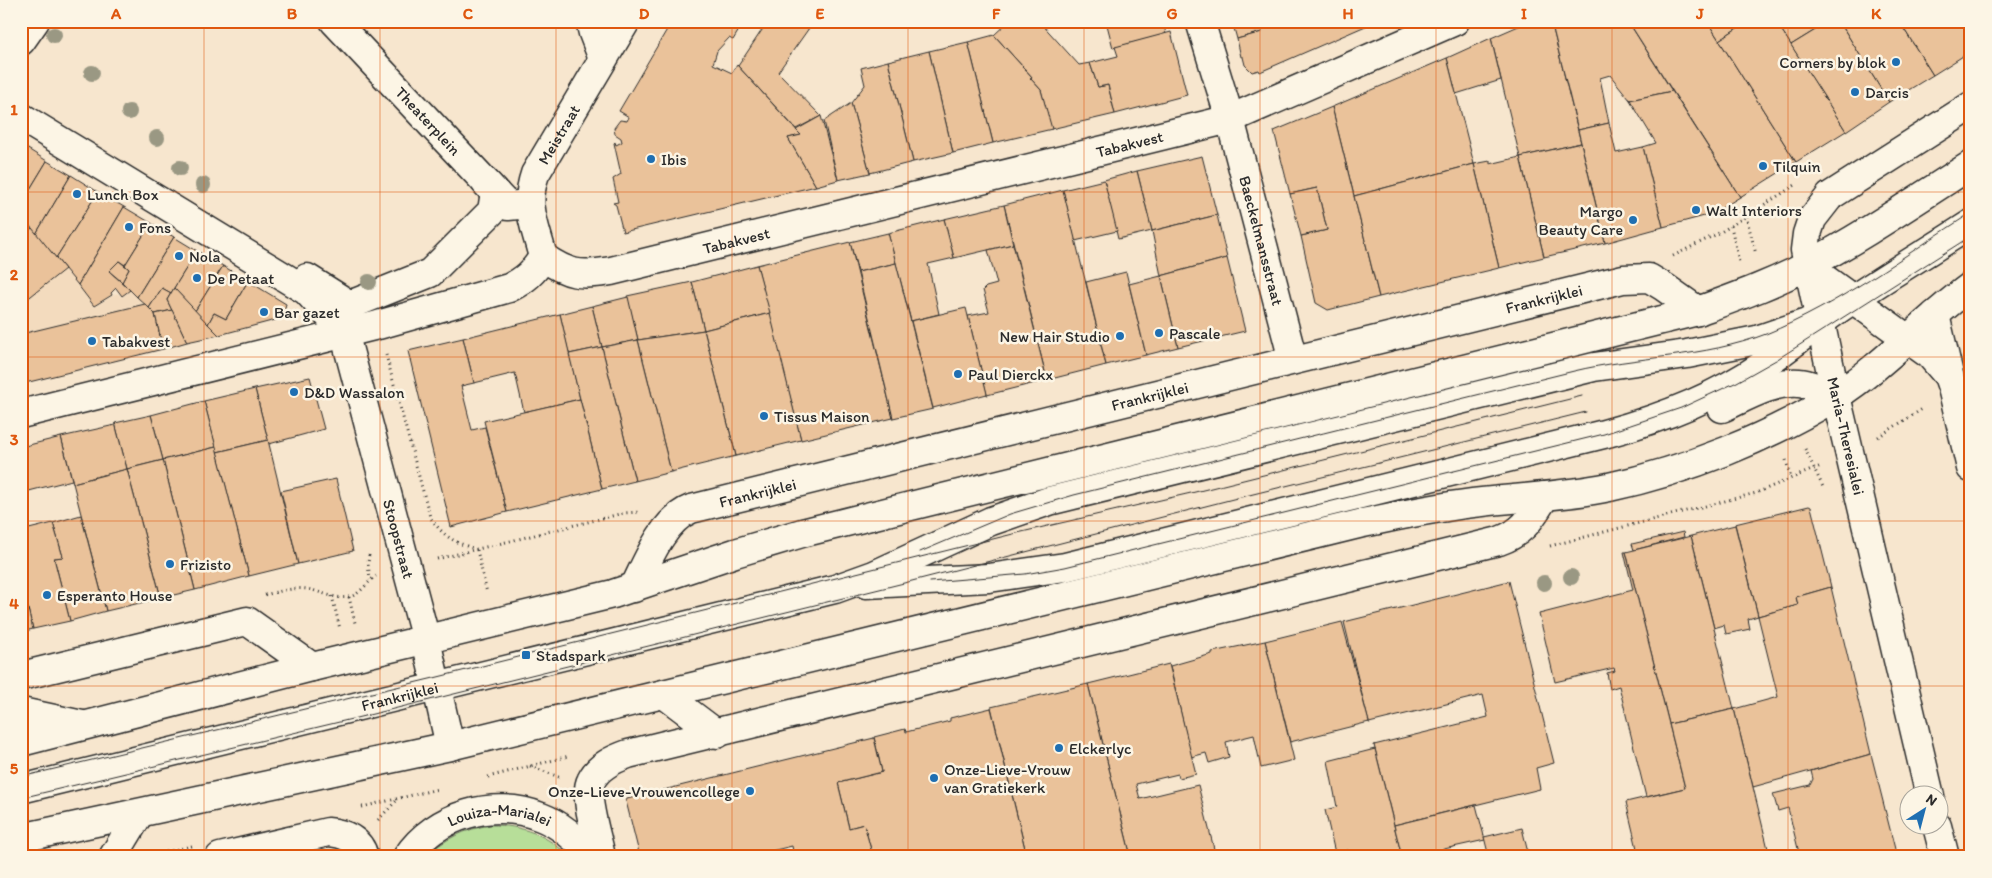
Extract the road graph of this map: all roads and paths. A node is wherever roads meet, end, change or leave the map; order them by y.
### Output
1 (35, 21) edge
2 (334, 21) edge
3 (590, 21) edge
4 (626, 21) edge
5 (1200, 21) edge
6 (1454, 21) edge
7 (21, 41) edge
8 (604, 59) junction
9 (21, 99) edge
10 (1971, 106) edge
11 (21, 117) edge
12 (1230, 119) junction
13 (1971, 165) edge
14 (495, 192) junction
15 (529, 204) junction
16 (1746, 216) dead end
17 (1971, 224) edge
18 (543, 257) junction
19 (1807, 266) junction
20 (1649, 278) junction
21 (1971, 286) edge
22 (1853, 299) junction
23 (1698, 311) junction
24 (1935, 315) junction
25 (1820, 320) junction
26 (378, 325) junction
27 (344, 332) junction
28 (1909, 340) junction
29 (1293, 360) junction
30 (1953, 390) junction
31 (1836, 396) junction
32 (21, 414) edge
33 (1849, 452) junction
34 (1971, 468) edge
35 (1369, 492) junction
36 (1544, 496) junction
37 (674, 519) junction
38 (1500, 541) junction
39 (634, 588) junction
40 (835, 589) junction
41 (426, 640) junction
42 (312, 667) junction
43 (21, 676) edge
44 (436, 688) junction
45 (664, 694) junction
46 (21, 712) edge
47 (88, 726) junction
48 (717, 734) junction
49 (21, 742) edge
50 (450, 746) junction
51 (530, 766) dead end
52 (550, 774) dead end
53 (1928, 786) edge
54 (21, 789) edge
55 (139, 814) junction
56 (1940, 836) edge
57 (21, 838) edge
58 (363, 854) edge
59 (113, 857) edge
60 (220, 857) edge
61 (407, 857) edge
62 (592, 857) edge
63 (601, 857) edge
64 (1945, 857) edge

1 - 7 street
2 - 14 street
3 - 8 street
4 - 8 street, Meistraat
5 - 12 street, Baeckelmansstraat
6 - 12 street, Tabakvest
8 - 15 street, Meistraat
9 - 14 street
10 - 19 street
11 - 27 street
12 - 18 street, Tabakvest
12 - 29 street, Baeckelmansstraat
13 - 19 street
14 - 15 street
15 - 18 street, Meistraat
16 - 20 path
17 - 22 street, Frankrijklei
18 - 26 street
19 - 22 street
19 - 23 street
19 - 25 street, Maria-Theresialei
20 - 23 street
20 - 29 street, Frankrijklei
21 - 24 street
22 - 25 street, Frankrijklei
22 - 28 street
23 - 39 street
24 - 28 street
24 - 30 street
25 - 31 street, Maria-Theresialei
25 - 35 street, Frankrijklei
25 - 40 street, Frankrijklei
26 - 27 street
26 - 37 path
27 - 32 street
27 - 41 street, Stoopstraat
28 - 30 street
28 - 31 street
29 - 37 street, Frankrijklei
30 - 33 path
30 - 34 street
31 - 33 street, Maria-Theresialei
31 - 35 street, Frankrijklei
31 - 36 street
33 - 38 path
33 - 53 street, Maria-Theresialei
35 - 40 street, Frankrijklei
36 - 38 street
36 - 45 street
37 - 39 street
38 - 48 street
39 - 41 street
40 - 44 street, Frankrijklei
41 - 42 street
41 - 44 street, Stoopstraat
42 - 43 street
42 - 47 street
44 - 50 street, Stoopstraat
44 - 54 street, Frankrijklei
45 - 48 street
45 - 50 street
46 - 47 street
47 - 49 street
48 - 63 street
50 - 55 street
51 - 52 path
55 - 57 street
55 - 59 street
56 - 64 street
58 - 60 street
61 - 62 street, Louiza-Marialei

